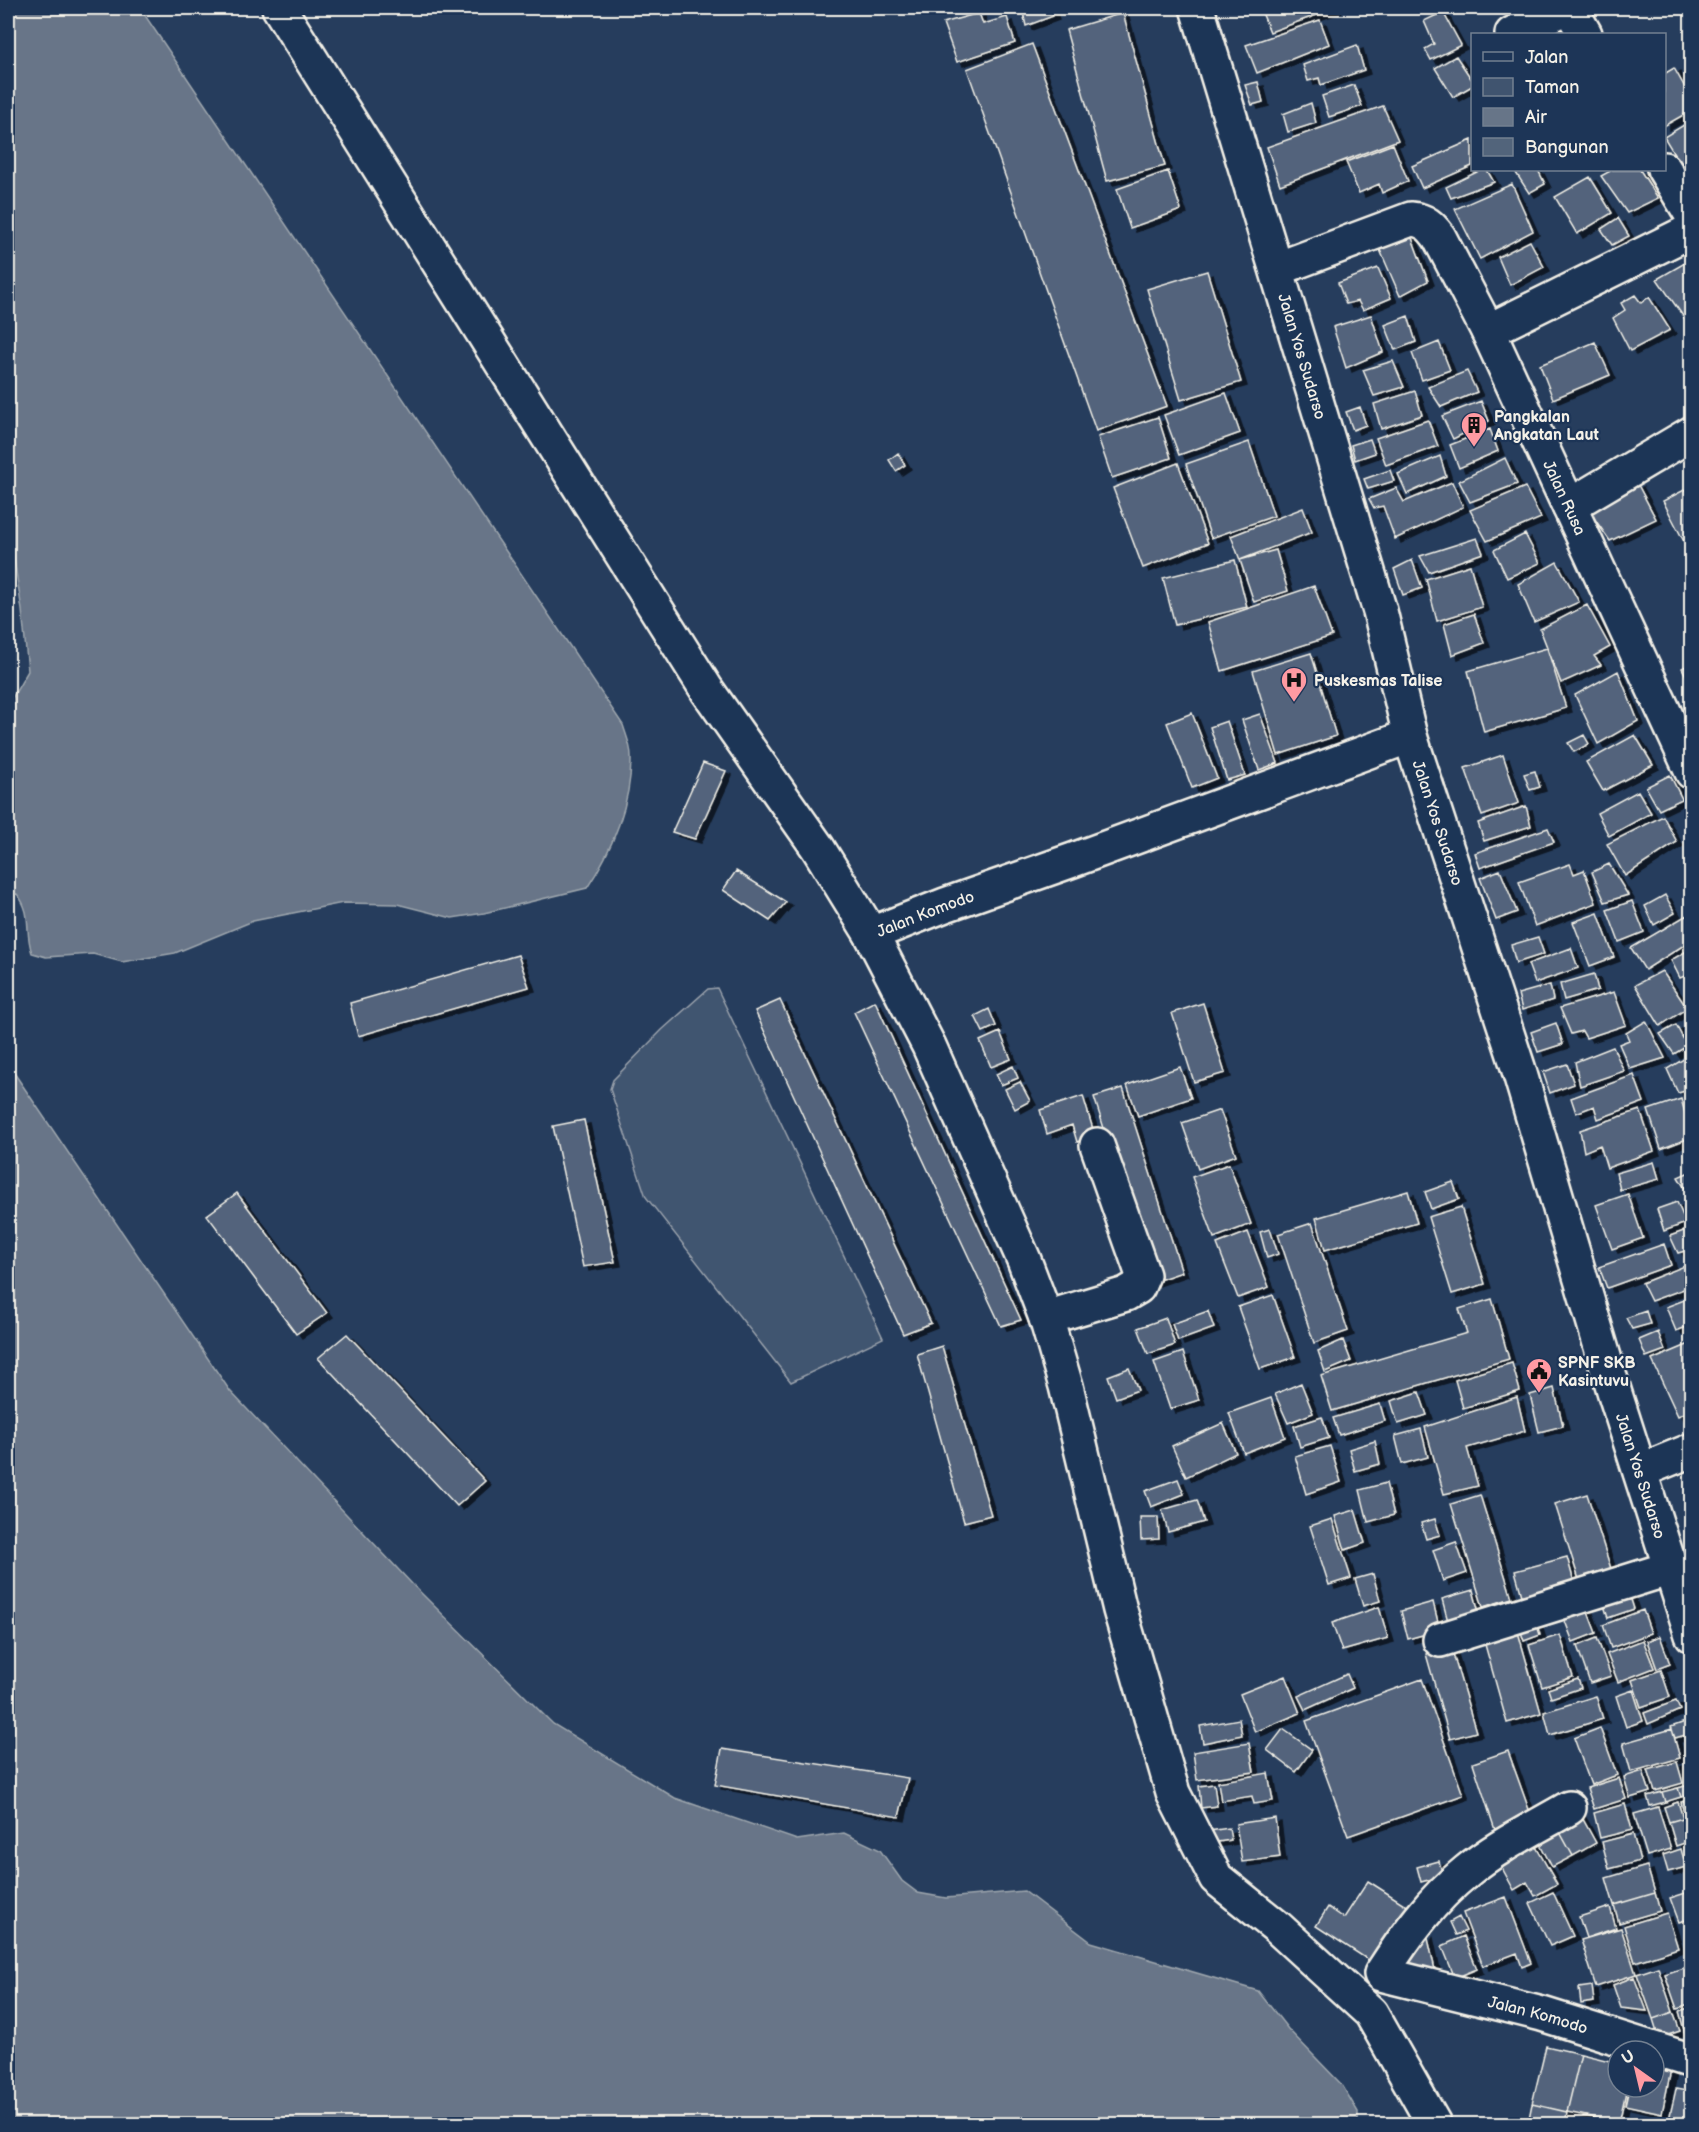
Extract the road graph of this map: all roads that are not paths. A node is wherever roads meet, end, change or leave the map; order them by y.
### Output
1 (279, 8) edge
2 (1199, 8) edge
3 (1564, 8) edge
4 (1569, 8) edge
5 (1514, 33) edge
6 (1584, 33) edge
7 (1666, 171) edge
8 (1692, 216) edge
9 (1692, 231) edge
10 (1277, 269) junction
11 (1488, 331) junction
12 (1692, 433) edge
13 (1569, 506) junction
14 (1410, 736) junction
15 (1691, 770) edge
16 (871, 934) junction
17 (1097, 1145) dead end
18 (1046, 1318) junction
19 (1692, 1450) edge
20 (1640, 1471) junction
21 (1671, 1568) junction
22 (1692, 1635) edge
23 (1440, 1640) dead end
24 (1569, 1808) dead end
25 (1692, 2061) edge
26 (1434, 2124) edge

1 - 16 main road
2 - 10 main road, Jalan Yos Sudarso
3 - 5 main road
4 - 6 main road
7 - 8 main road
9 - 11 main road
10 - 11 main road, Jalan Rusa
10 - 14 main road, Jalan Yos Sudarso
11 - 13 main road, Jalan Rusa
12 - 13 main road
13 - 15 main road, Jalan Rusa
14 - 16 main road, Jalan Komodo
14 - 20 main road, Jalan Yos Sudarso
16 - 18 main road, Jalan Komodo
17 - 18 main road
18 - 26 main road, Jalan Komodo
19 - 20 main road
20 - 21 main road, Jalan Yos Sudarso
21 - 22 main road, Jalan Yos Sudarso
21 - 23 main road
24 - 25 main road, Jalan Komodo

